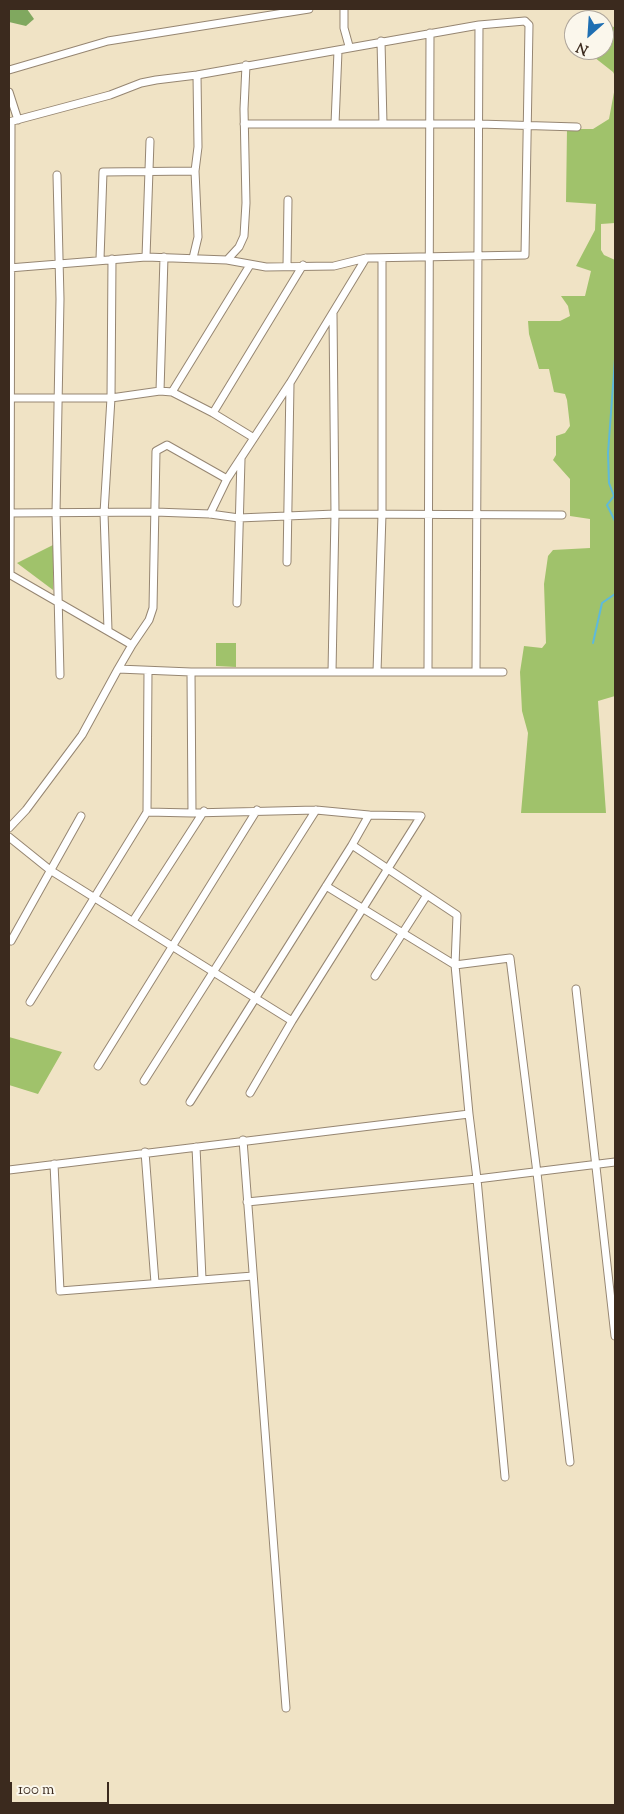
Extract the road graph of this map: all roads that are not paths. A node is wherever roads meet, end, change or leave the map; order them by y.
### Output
1 (309, 9) edge
2 (344, 9) edge
3 (479, 25) junction
4 (430, 33) junction
5 (381, 41) junction
6 (349, 46) junction
7 (338, 51) junction
8 (246, 65) junction
9 (9, 70) edge
10 (197, 75) junction
11 (9, 92) edge
12 (13, 121) edge
13 (244, 124) junction
14 (336, 124) junction
15 (383, 124) junction
16 (479, 124) junction
17 (430, 125) junction
18 (527, 126) junction
19 (577, 127) dead end
20 (150, 141) dead end
21 (151, 170) junction
22 (195, 171) junction
23 (57, 175) dead end
24 (288, 200) dead end
25 (146, 256) junction
26 (477, 256) junction
27 (164, 257) junction
28 (430, 257) junction
29 (193, 258) junction
30 (366, 258) junction
31 (382, 258) junction
32 (100, 259) junction
33 (112, 259) junction
34 (226, 260) junction
35 (59, 264) junction
36 (250, 265) junction
37 (303, 265) junction
38 (287, 266) junction
39 (9, 268) edge
40 (333, 314) junction
41 (290, 383) junction
42 (160, 391) junction
43 (172, 392) junction
44 (10, 398) edge
45 (111, 398) junction
46 (59, 400) junction
47 (213, 413) junction
48 (254, 438) junction
49 (241, 459) junction
50 (227, 478) junction
51 (155, 512) junction
52 (9, 513) edge
53 (56, 513) junction
54 (104, 513) junction
55 (210, 514) junction
56 (335, 514) junction
57 (382, 514) junction
58 (429, 514) junction
59 (477, 515) junction
60 (562, 515) dead end
61 (289, 517) junction
62 (239, 518) junction
63 (287, 562) dead end
64 (10, 575) edge
65 (59, 602) junction
66 (237, 603) dead end
67 (108, 630) junction
68 (132, 645) junction
69 (118, 670) junction
70 (148, 672) junction
71 (191, 672) junction
72 (332, 672) junction
73 (377, 672) junction
74 (428, 672) junction
75 (476, 672) junction
76 (503, 672) dead end
77 (60, 675) dead end
78 (257, 810) junction
79 (316, 810) junction
80 (204, 811) junction
81 (147, 812) junction
82 (192, 813) junction
83 (369, 815) junction
84 (81, 816) dead end
85 (9, 828) edge
86 (9, 837) edge
87 (352, 845) junction
88 (50, 870) junction
89 (389, 870) junction
90 (326, 886) junction
91 (427, 895) junction
92 (95, 898) junction
93 (364, 910) junction
94 (133, 921) junction
95 (402, 934) junction
96 (12, 941) dead end
97 (173, 946) junction
98 (455, 965) junction
99 (213, 973) junction
100 (375, 976) dead end
101 (576, 989) dead end
102 (254, 997) junction
103 (30, 1002) dead end
104 (292, 1021) junction
105 (98, 1066) dead end
106 (144, 1081) dead end
107 (250, 1093) dead end
108 (190, 1102) dead end
109 (469, 1114) junction
110 (243, 1140) junction
111 (196, 1146) junction
112 (145, 1152) junction
113 (615, 1162) edge
114 (54, 1164) junction
115 (595, 1165) junction
116 (9, 1170) edge
117 (538, 1173) junction
118 (477, 1179) junction
119 (247, 1202) junction
120 (253, 1276) junction
121 (202, 1279) junction
122 (155, 1283) junction
123 (615, 1336) edge
124 (570, 1462) dead end
125 (505, 1477) dead end
126 (286, 1708) dead end

1 - 9 street
2 - 6 street
3 - 4 street
3 - 16 street
3 - 18 street
4 - 5 street
4 - 17 street
5 - 6 street
5 - 15 street
6 - 7 street
7 - 8 street
7 - 14 street
8 - 10 street
8 - 13 street
10 - 12 street
10 - 22 street
11 - 12 street
12 - 39 street
13 - 14 street
13 - 34 street
14 - 15 street
15 - 17 street
16 - 17 street
16 - 18 street
16 - 26 street
17 - 28 street
18 - 19 street
18 - 26 street
20 - 21 street
21 - 22 street
21 - 25 street
21 - 32 street
22 - 29 street
23 - 35 street
24 - 38 street
25 - 27 street
25 - 33 street
26 - 28 street
26 - 59 street
27 - 29 street
27 - 42 street
28 - 31 street
28 - 58 street
29 - 34 street
30 - 31 street
30 - 37 street
30 - 40 street
31 - 57 street
32 - 33 street
32 - 35 street
33 - 45 street
34 - 36 street
35 - 39 street
35 - 46 street
36 - 38 street
36 - 43 street
37 - 38 street
37 - 47 street
39 - 44 street
40 - 41 street
40 - 56 street
41 - 48 street
41 - 61 street
42 - 43 street
42 - 45 street
43 - 47 street
44 - 46 street
44 - 52 street
45 - 46 street
45 - 54 street
46 - 53 street
47 - 48 street
48 - 49 street
49 - 50 street
49 - 62 street
50 - 51 street
50 - 55 street
51 - 54 street
51 - 55 street
51 - 68 street
52 - 53 street
52 - 64 street
53 - 54 street
53 - 65 street
54 - 67 street
55 - 62 street
56 - 57 street
56 - 61 street
56 - 72 street
57 - 58 street
57 - 73 street
58 - 59 street
58 - 74 street
59 - 60 street
59 - 75 street
61 - 62 street
61 - 63 street
62 - 66 street
64 - 65 street
65 - 67 street
65 - 77 street
67 - 68 street
68 - 69 street
69 - 70 street
69 - 85 street
70 - 71 street
70 - 81 street
71 - 72 street
71 - 82 street
72 - 73 street
73 - 74 street
74 - 75 street
75 - 76 street
78 - 79 street
78 - 80 street
78 - 97 street
79 - 83 street
79 - 99 street
80 - 82 street
80 - 94 street
81 - 82 street
81 - 92 street
83 - 87 street
83 - 89 street
84 - 88 street
86 - 88 street
87 - 89 street
87 - 90 street
88 - 92 street
88 - 96 street
89 - 91 street
89 - 93 street
90 - 93 street
90 - 102 street
91 - 95 street
91 - 98 street
92 - 94 street
92 - 103 street
93 - 95 street
93 - 104 street
94 - 97 street
95 - 98 street
95 - 100 street
97 - 99 street
97 - 105 street
98 - 109 street
98 - 117 street
99 - 102 street
99 - 106 street
101 - 115 street
102 - 104 street
102 - 108 street
104 - 107 street
109 - 110 street
109 - 118 street
110 - 111 street
110 - 119 street
111 - 112 street
111 - 121 street
112 - 114 street
112 - 122 street
113 - 115 street
114 - 116 street
114 - 122 street
115 - 117 street
115 - 123 street
117 - 118 street
117 - 124 street
118 - 119 street
118 - 125 street
119 - 120 street
120 - 121 street
120 - 126 street
121 - 122 street

